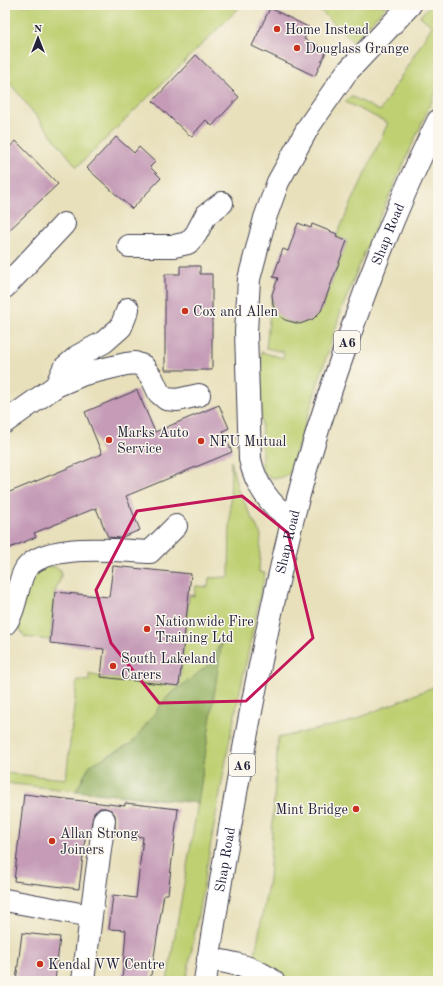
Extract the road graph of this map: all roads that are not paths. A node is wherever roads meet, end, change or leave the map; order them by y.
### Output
1 (410, 5) edge
2 (438, 121) edge
3 (222, 203) dead end
4 (64, 224) dead end
5 (130, 246) dead end
6 (5, 287) edge
7 (128, 309) dead end
8 (56, 386) junction
9 (199, 395) dead end
10 (5, 422) edge
11 (292, 519) junction
12 (176, 526) dead end
13 (5, 624) edge
14 (104, 820) dead end
15 (5, 900) edge
16 (91, 916) junction
17 (208, 959) junction
18 (83, 981) edge
19 (205, 981) edge
20 (273, 981) edge

1 - 11 main road
2 - 11 main road, Shap Road / A6
3 - 5 main road
4 - 6 main road
7 - 8 main road
8 - 9 main road
8 - 10 main road
11 - 17 main road, Shap Road / A6
12 - 13 main road
14 - 16 main road
15 - 16 main road
16 - 18 main road
17 - 19 main road, Shap Road / A6
17 - 20 main road

